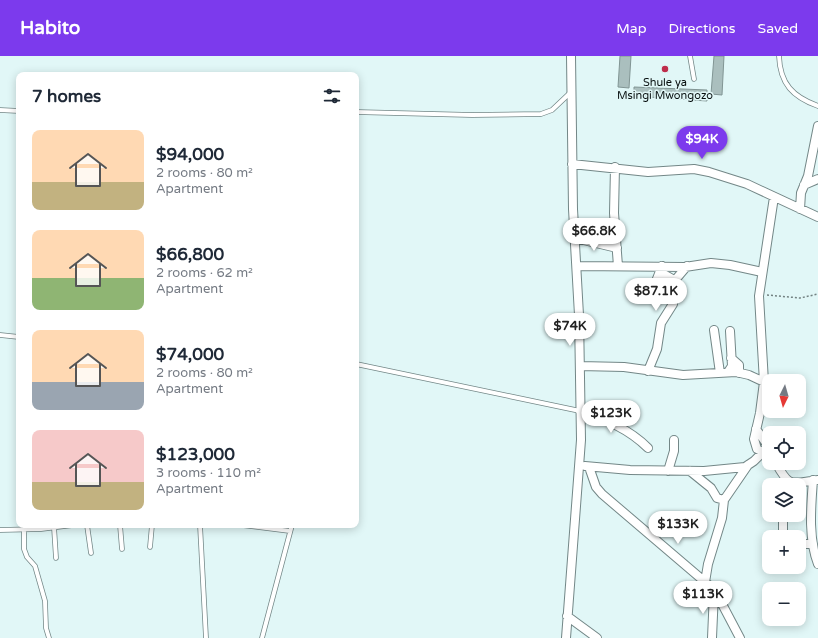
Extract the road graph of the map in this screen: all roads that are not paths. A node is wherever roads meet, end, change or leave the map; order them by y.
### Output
1 (571, 56) edge
2 (690, 56) edge
3 (779, 56) edge
4 (694, 80) dead end
5 (572, 92) junction
6 (818, 106) edge
7 (0, 110) edge
8 (16, 111) edge
9 (359, 112) edge
10 (818, 126) edge
11 (572, 164) junction
12 (615, 167) junction
13 (818, 179) edge
14 (804, 185) junction
15 (774, 197) junction
16 (800, 209) junction
17 (818, 217) edge
18 (574, 226) junction
19 (616, 232) junction
20 (575, 238) junction
21 (617, 248) junction
22 (577, 266) junction
23 (618, 266) junction
24 (687, 266) junction
25 (661, 269) junction
26 (762, 272) junction
27 (676, 281) junction
28 (651, 294) dead end
29 (714, 330) dead end
30 (730, 331) dead end
31 (0, 335) edge
32 (16, 337) edge
33 (731, 358) junction
34 (359, 365) edge
35 (580, 366) junction
36 (648, 371) junction
37 (724, 372) junction
38 (739, 373) junction
39 (764, 374) edge
40 (762, 381) edge
41 (762, 394) edge
42 (580, 411) junction
43 (674, 440) dead end
44 (648, 448) dead end
45 (762, 451) edge
46 (762, 457) edge
47 (748, 465) junction
48 (579, 466) junction
49 (589, 467) junction
50 (668, 471) junction
51 (689, 471) junction
52 (815, 480) edge
53 (724, 500) junction
54 (22, 528) edge
55 (56, 528) edge
56 (87, 528) edge
57 (120, 528) edge
58 (152, 528) edge
59 (200, 528) edge
60 (266, 528) edge
61 (291, 528) edge
62 (0, 530) edge
63 (290, 531) junction
64 (806, 544) edge
65 (813, 544) junction
66 (150, 547) dead end
67 (122, 550) dead end
68 (91, 553) dead end
69 (56, 558) dead end
70 (818, 564) edge
71 (705, 582) junction
72 (714, 592) junction
73 (567, 616) junction
74 (49, 638) edge
75 (206, 638) edge
76 (262, 638) edge
77 (566, 638) edge
78 (597, 638) edge
79 (712, 638) edge
80 (740, 638) edge

1 - 5 street
2 - 4 lane
3 - 6 lane
5 - 9 lane
5 - 11 street
7 - 8 lane
10 - 14 street
11 - 12 street
11 - 18 street
12 - 15 street
12 - 19 street
13 - 14 street
14 - 16 street
15 - 16 street
15 - 26 street
16 - 17 street
18 - 19 street
18 - 20 street
19 - 21 street
20 - 21 street
20 - 22 street
21 - 23 street
22 - 23 street
22 - 35 street
23 - 25 street
24 - 25 street
24 - 26 street
24 - 27 street
25 - 27 street
25 - 28 street
26 - 39 street
27 - 36 street
29 - 37 street
30 - 33 street
31 - 32 lane
33 - 37 street
33 - 38 street
34 - 42 lane
35 - 36 street
35 - 42 street
36 - 37 street
37 - 38 street
38 - 40 street
41 - 45 street
42 - 44 street
42 - 48 street
43 - 50 street
46 - 47 street
47 - 51 street
47 - 53 street
48 - 49 street
48 - 73 street
49 - 50 street
49 - 71 street
50 - 51 street
51 - 53 street
52 - 65 street
53 - 71 street
54 - 62 lane
54 - 74 lane
55 - 69 lane
56 - 68 lane
57 - 67 lane
58 - 66 lane
59 - 75 lane
60 - 63 lane
61 - 63 lane
63 - 76 lane
64 - 65 street
65 - 70 street
71 - 72 street
72 - 79 street
72 - 80 street
73 - 77 street
73 - 78 street

